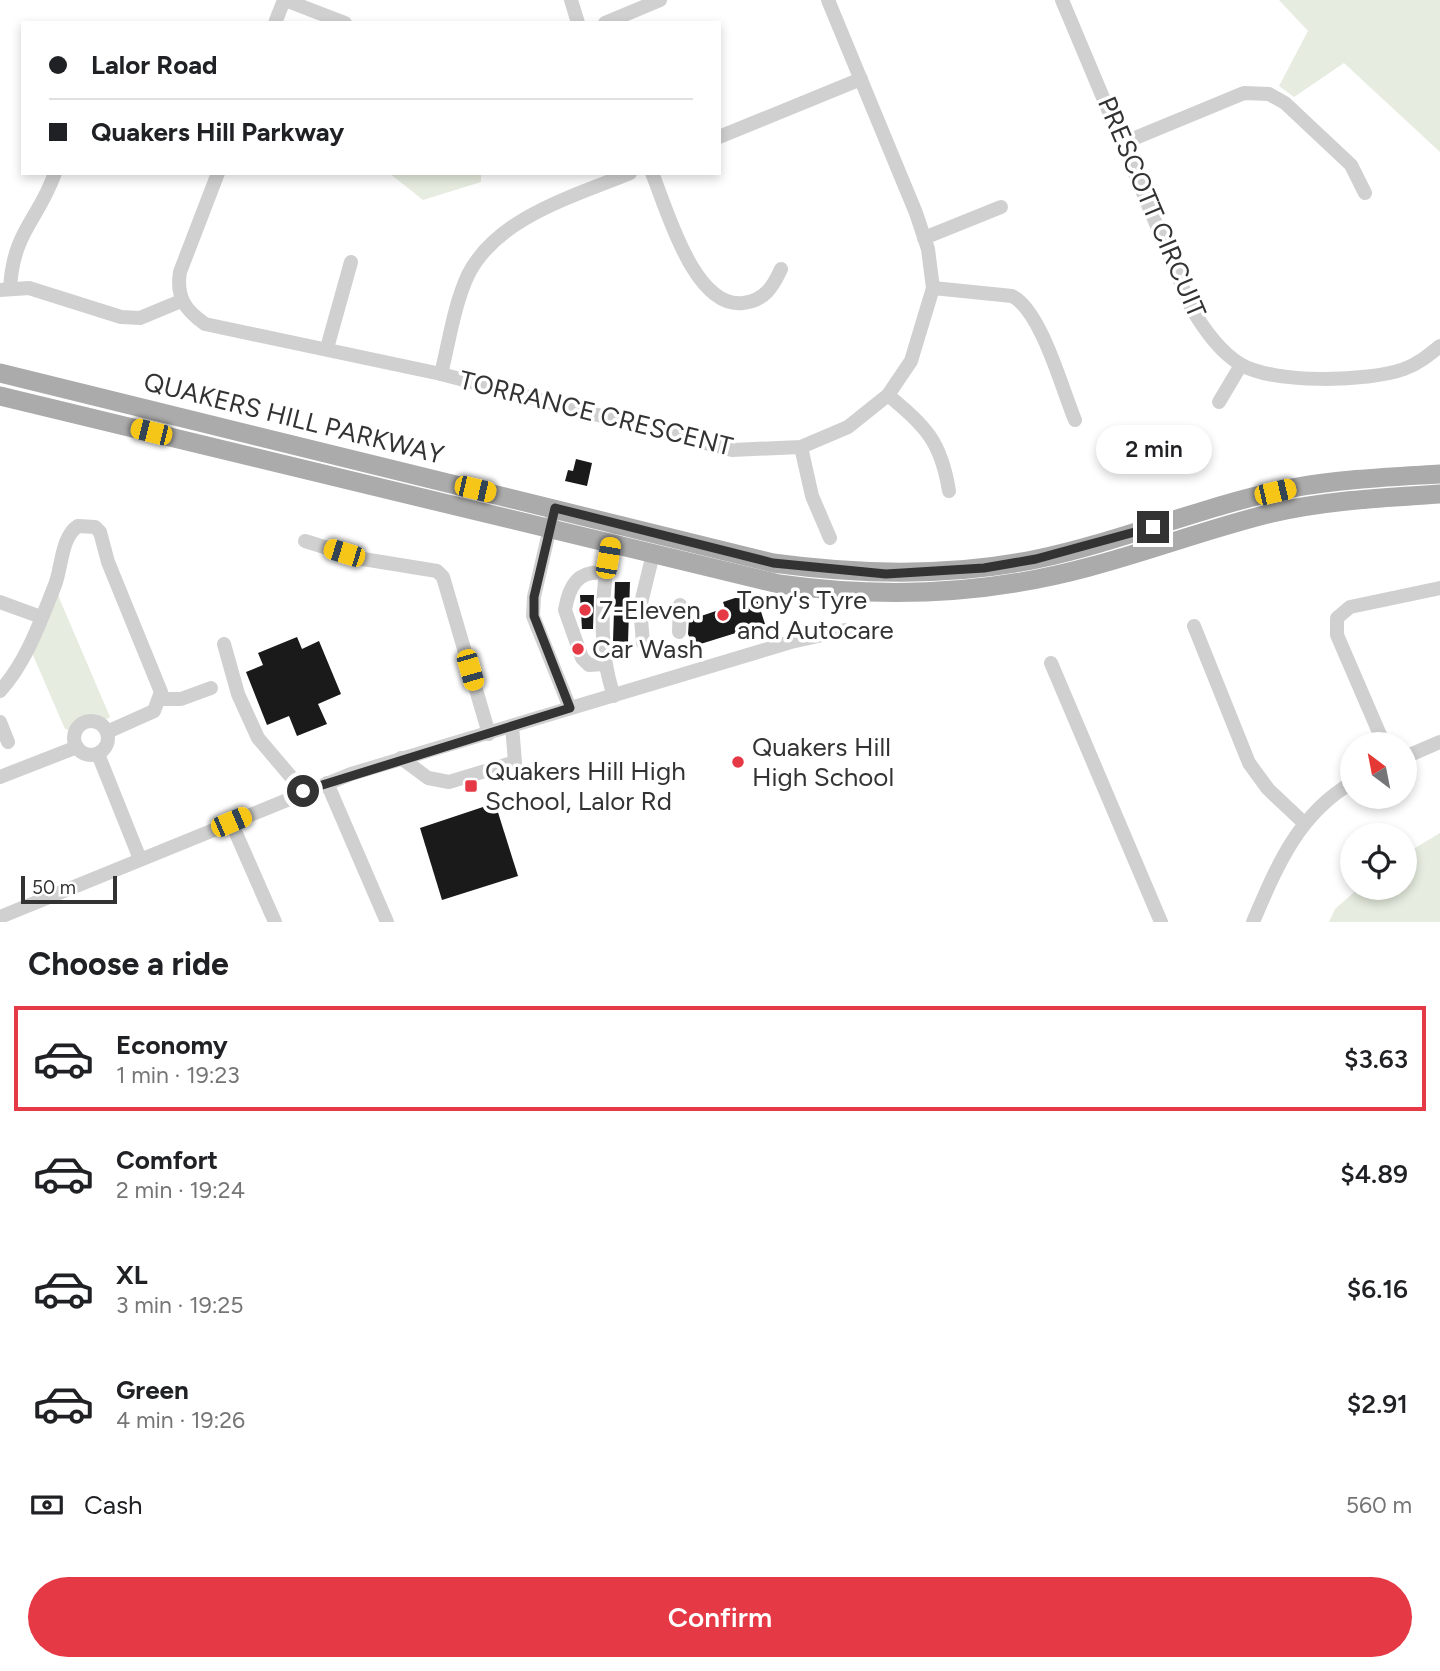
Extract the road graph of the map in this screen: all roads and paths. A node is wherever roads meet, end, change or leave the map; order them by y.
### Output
1 (284, 0) edge
2 (571, 0) edge
3 (660, 0) edge
4 (828, 0) edge
5 (1062, 0) edge
6 (276, 21) edge
7 (340, 21) edge
8 (577, 21) edge
9 (610, 21) edge
10 (861, 79) junction
11 (721, 136) edge
12 (1123, 144) junction
13 (54, 175) edge
14 (217, 175) edge
15 (625, 175) edge
16 (653, 175) edge
17 (1365, 193) dead end
18 (1001, 207) dead end
19 (924, 238) junction
20 (351, 262) dead end
21 (781, 269) dead end
22 (933, 288) junction
23 (5, 289) edge
24 (181, 301) junction
25 (1440, 346) edge
26 (327, 348) junction
27 (1241, 365) junction
28 (0, 373) edge
29 (441, 374) junction
30 (888, 395) junction
31 (0, 396) edge
32 (1219, 402) dead end
33 (1075, 420) dead end
34 (801, 447) junction
35 (1440, 474) edge
36 (948, 491) dead end
37 (1440, 494) edge
38 (555, 508) junction
39 (550, 530) junction
40 (830, 538) dead end
41 (305, 541) dead end
42 (610, 544) junction
43 (653, 554) junction
44 (605, 573) junction
45 (1440, 588) edge
46 (0, 602) edge
47 (680, 605) dead end
48 (41, 617) junction
49 (1194, 626) dead end
50 (845, 630) dead end
51 (680, 632) dead end
52 (643, 643) dead end
53 (224, 644) dead end
54 (1051, 663) dead end
55 (604, 664) junction
56 (211, 688) dead end
57 (0, 691) edge
58 (614, 696) junction
59 (161, 699) junction
60 (570, 708) junction
61 (0, 722) edge
62 (512, 726) junction
63 (107, 732) junction
64 (1379, 732) edge
65 (489, 734) junction
66 (8, 742) dead end
67 (1440, 742) edge
68 (76, 747) junction
69 (1418, 751) edge
70 (98, 754) junction
71 (401, 758) junction
72 (0, 777) edge
73 (327, 783) junction
74 (303, 791) junction
75 (1340, 791) edge
76 (231, 822) junction
77 (1304, 823) junction
78 (139, 859) junction
79 (0, 917) edge
80 (275, 922) edge
81 (387, 922) edge
82 (1161, 922) edge
83 (1253, 922) edge

1 - 6 street
1 - 7 street
2 - 8 street
3 - 9 street
4 - 10 street, TORRANCE CRESCENT
5 - 12 street, PRESCOTT CIRCUIT
10 - 11 street
10 - 19 street, TORRANCE CRESCENT
12 - 17 street
12 - 27 street, PRESCOTT CIRCUIT
13 - 23 street
14 - 24 street
15 - 29 street
16 - 21 street
18 - 19 street
19 - 22 street, TORRANCE CRESCENT
20 - 26 street
22 - 30 street, TORRANCE CRESCENT
22 - 33 street
23 - 24 street
24 - 26 street, TORRANCE CRESCENT
25 - 27 street, PRESCOTT CIRCUIT
26 - 29 street, TORRANCE CRESCENT
27 - 32 street
28 - 38 main road, QUAKERS HILL PARKWAY
29 - 34 street, TORRANCE CRESCENT
30 - 34 street, TORRANCE CRESCENT
30 - 36 street
31 - 39 main road, QUAKERS HILL PARKWAY
34 - 40 street
35 - 38 main road, QUAKERS HILL PARKWAY
37 - 43 main road, QUAKERS HILL PARKWAY
38 - 39 street
39 - 42 main road, QUAKERS HILL PARKWAY
39 - 60 street
41 - 65 street
42 - 43 main road, QUAKERS HILL PARKWAY
42 - 44 street
43 - 52 street
44 - 55 street
44 - 55 street
45 - 64 street
46 - 48 street
47 - 51 street
48 - 57 street
48 - 59 street
49 - 77 street
50 - 58 street
53 - 74 street
54 - 82 street
55 - 58 street
56 - 59 street
58 - 60 street
59 - 63 street
60 - 62 street
61 - 66 street
62 - 65 street
62 - 71 street
63 - 68 street
63 - 70 street
65 - 71 street
67 - 69 street
68 - 70 street
68 - 72 street
70 - 78 street
71 - 73 street
73 - 74 street
73 - 81 street
74 - 76 street
75 - 77 street
76 - 78 street
76 - 80 street
77 - 83 street
78 - 79 street

